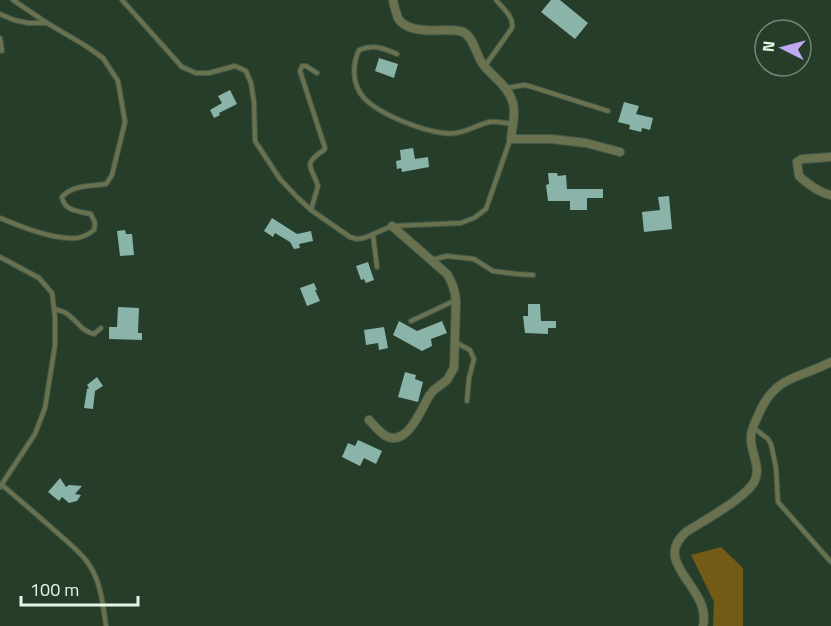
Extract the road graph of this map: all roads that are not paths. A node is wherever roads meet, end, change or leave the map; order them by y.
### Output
1 (13, 0) edge
2 (122, 0) edge
3 (393, 0) edge
4 (496, 0) edge
5 (0, 14) edge
6 (47, 23) junction
7 (0, 38) edge
8 (2, 51) dead end
9 (397, 54) dead end
10 (484, 66) junction
11 (317, 73) dead end
12 (506, 88) junction
13 (608, 111) dead end
14 (513, 124) junction
15 (511, 139) junction
16 (620, 152) dead end
17 (831, 157) edge
18 (831, 195) edge
19 (311, 210) junction
20 (0, 218) edge
21 (392, 226) junction
22 (373, 235) junction
23 (0, 257) edge
24 (430, 260) junction
25 (377, 267) dead end
26 (533, 275) dead end
27 (456, 300) junction
28 (54, 309) junction
29 (411, 321) dead end
30 (101, 328) dead end
31 (454, 341) junction
32 (831, 362) edge
33 (467, 401) dead end
34 (369, 420) dead end
35 (753, 428) junction
36 (1, 486) edge
37 (831, 562) edge
38 (106, 626) edge
39 (703, 626) edge

1 - 6 lane
2 - 19 lane
3 - 10 street
4 - 10 lane
5 - 6 lane
6 - 20 lane
7 - 8 lane
9 - 14 lane
10 - 12 street
11 - 19 lane
12 - 13 lane
12 - 14 street
14 - 15 street
15 - 16 street
15 - 21 lane
17 - 18 street
19 - 22 lane
21 - 22 lane
21 - 24 street
22 - 25 lane
23 - 28 lane
24 - 26 lane
24 - 27 street
27 - 29 lane
27 - 31 street
28 - 30 lane
28 - 36 lane
31 - 33 lane
31 - 34 street
32 - 35 street
35 - 37 lane
35 - 39 street
36 - 38 lane

